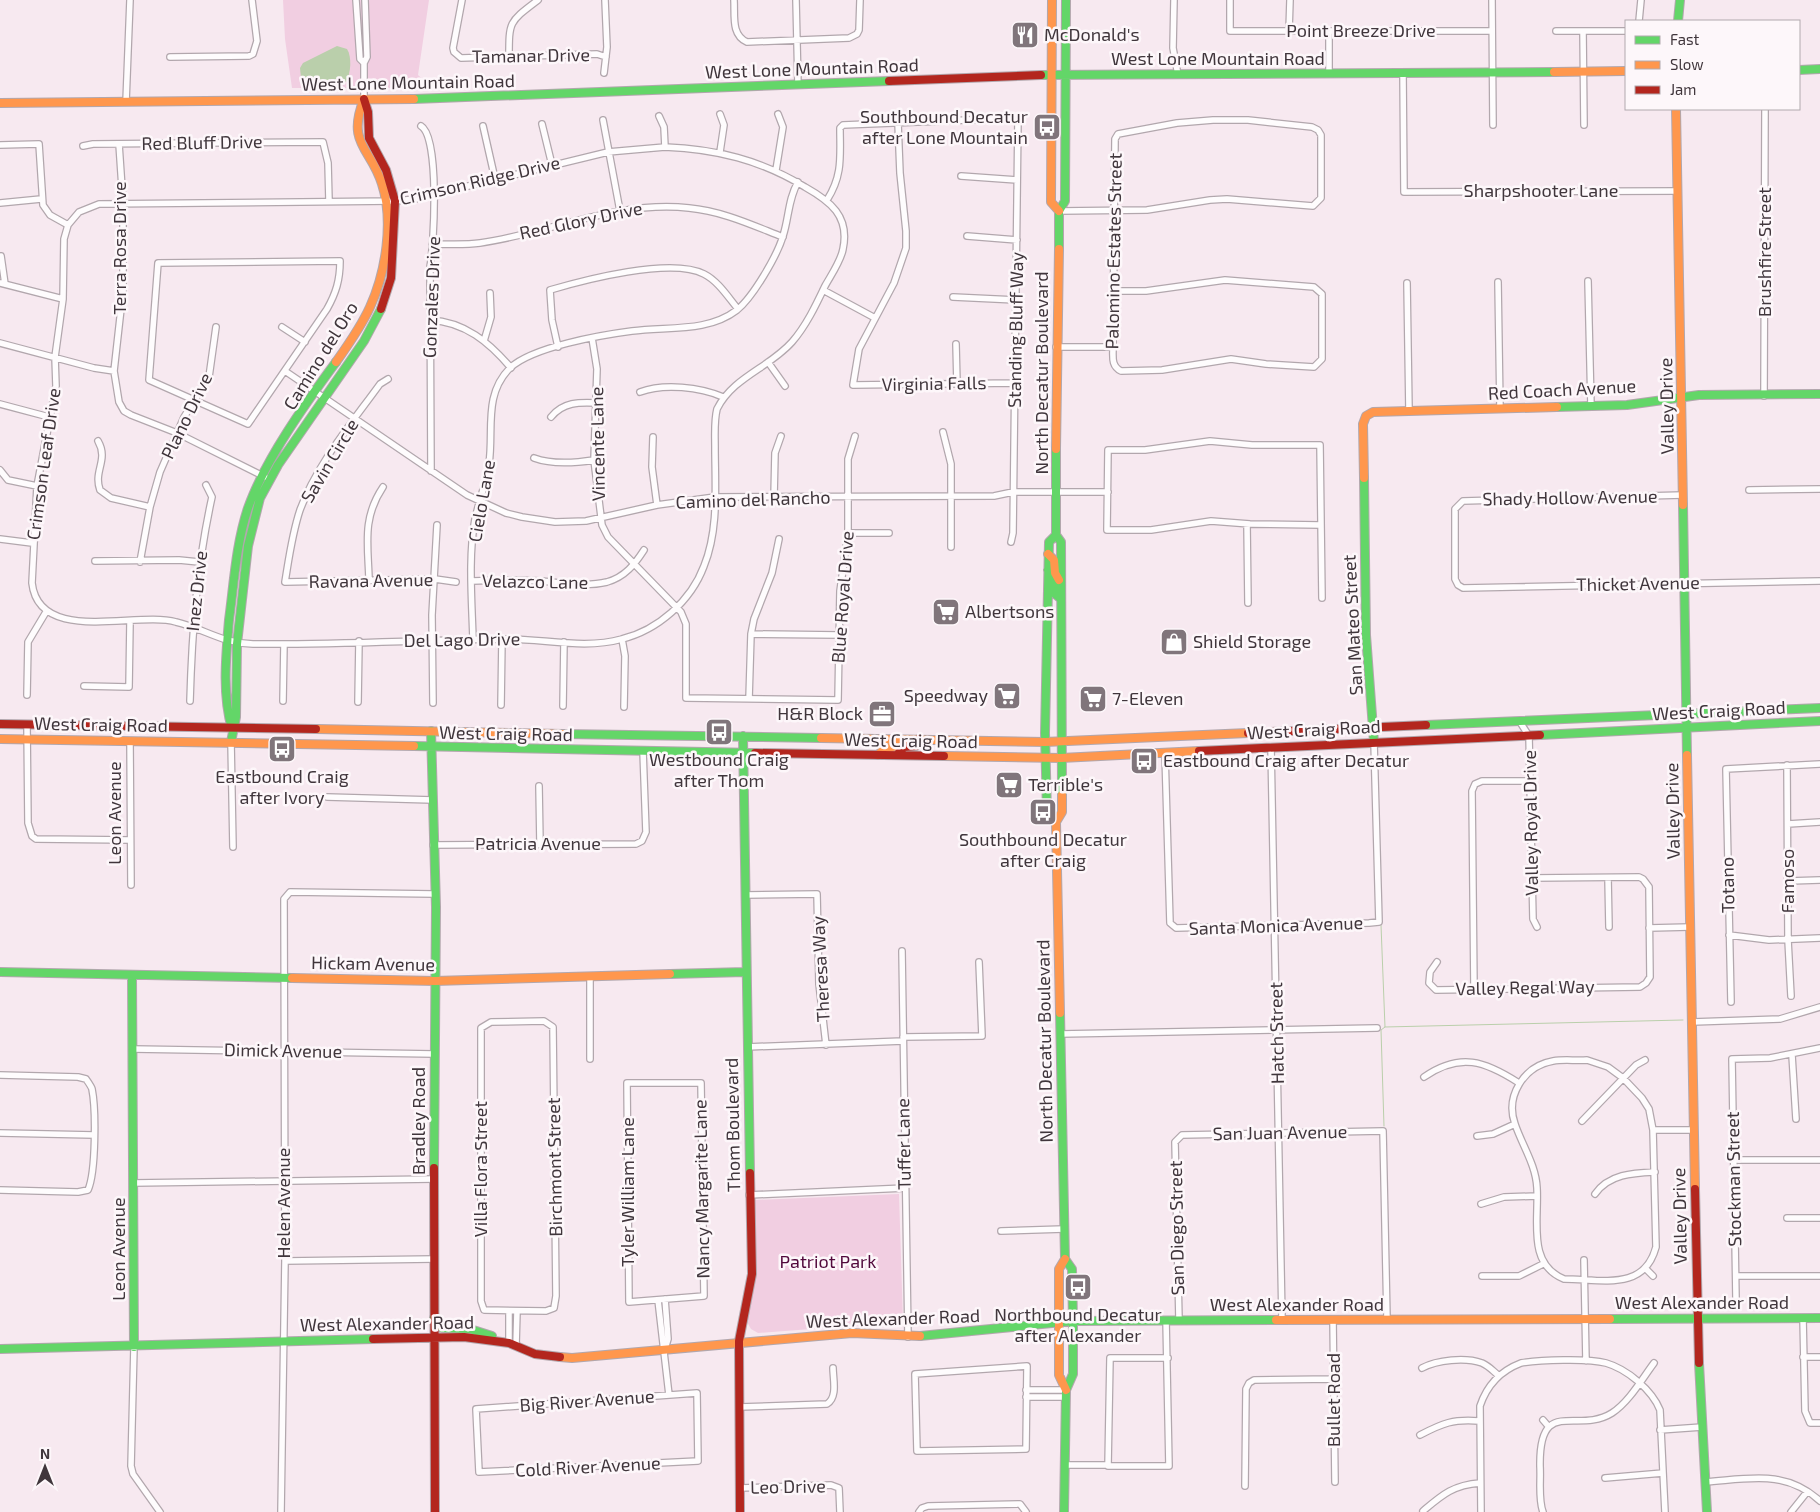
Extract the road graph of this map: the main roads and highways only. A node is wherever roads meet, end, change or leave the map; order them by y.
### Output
1 (1052, 0) edge
2 (1066, 0) edge
3 (1680, 0) edge
4 (1678, 20) edge
5 (1820, 69) edge
6 (1800, 70) edge
7 (1625, 71) edge
8 (1052, 75) junction
9 (1066, 75) junction
10 (364, 99) junction
11 (0, 103) edge
12 (1676, 110) edge
13 (1058, 211) junction
14 (1820, 394) edge
15 (1681, 397) junction
16 (1366, 416) joint
17 (266, 477) junction
18 (1056, 535) junction
19 (1048, 554) junction
20 (1048, 570) junction
21 (1061, 582) junction
22 (1061, 599) junction
23 (1820, 708) edge
24 (1687, 714) junction
25 (1820, 721) edge
26 (0, 724) edge
27 (1687, 728) junction
28 (232, 729) junction
29 (1373, 729) junction
30 (432, 731) junction
31 (743, 736) junction
32 (1207, 736) junction
33 (0, 739) edge
34 (899, 739) junction
35 (919, 739) junction
36 (231, 742) junction
37 (1045, 742) junction
38 (1061, 742) junction
39 (1374, 742) junction
40 (431, 748) junction
41 (1207, 751) junction
42 (742, 753) junction
43 (878, 755) junction
44 (897, 755) junction
45 (1046, 758) junction
46 (1061, 758) junction
47 (1056, 822) junction
48 (0, 972) edge
49 (745, 972) junction
50 (132, 976) junction
51 (435, 981) junction
52 (1065, 1259) junction
53 (434, 1318) junction
54 (1697, 1318) junction
55 (1820, 1318) edge
56 (1073, 1321) junction
57 (1060, 1323) junction
58 (434, 1338) junction
59 (500, 1342) junction
60 (739, 1342) junction
61 (134, 1347) junction
62 (0, 1349) edge
63 (1066, 1393) junction
64 (435, 1512) edge
65 (740, 1512) edge
66 (1064, 1512) edge
67 (1706, 1512) edge

1 - 8 main road, North Decatur Boulevard
2 - 9 main road, North Decatur Boulevard
3 - 4 main road
5 - 6 main road
7 - 9 main road, West Lone Mountain Road
8 - 9 main road, West Lone Mountain Road
8 - 10 main road, West Lone Mountain Road
8 - 13 main road, North Decatur Boulevard
9 - 13 main road, North Decatur Boulevard
10 - 11 main road, West Lone Mountain Road
10 - 17 main road, Camino del Oro
10 - 17 main road, Camino del Oro
12 - 15 main road, Valley Drive
13 - 18 main road, North Decatur Boulevard
14 - 15 main road, Red Coach Avenue
15 - 16 main road, Red Coach Avenue
15 - 24 main road, Valley Drive
16 - 29 main road, San Mateo Street
17 - 28 main road, Camino del Oro
17 - 28 main road, Camino del Oro
18 - 19 main road, North Decatur Boulevard
18 - 21 main road, North Decatur Boulevard
19 - 20 main road, North Decatur Boulevard
19 - 21 main road
20 - 22 main road
20 - 37 main road, North Decatur Boulevard
21 - 22 main road, North Decatur Boulevard
22 - 38 main road, North Decatur Boulevard
23 - 24 main road, West Craig Road
24 - 27 main road, Valley Drive
24 - 29 main road, West Craig Road
25 - 27 main road, West Craig Road
26 - 28 main road, West Craig Road
27 - 39 main road, West Craig Road
27 - 54 main road, Valley Drive
28 - 30 main road, West Craig Road
28 - 36 main road, Camino del Oro
29 - 32 main road, West Craig Road
29 - 39 main road, San Mateo Street
30 - 31 main road, West Craig Road
30 - 40 main road, Bradley Road
31 - 34 main road, West Craig Road
31 - 42 main road, Thom Boulevard
32 - 38 main road, West Craig Road
32 - 41 main road
33 - 36 main road, West Craig Road
34 - 35 main road, West Craig Road
34 - 43 main road
35 - 37 main road, West Craig Road
35 - 44 main road
36 - 40 main road, West Craig Road
37 - 38 main road, West Craig Road
37 - 45 main road, North Decatur Boulevard
38 - 46 main road, North Decatur Boulevard
39 - 41 main road, West Craig Road
40 - 42 main road, West Craig Road
40 - 51 main road, Bradley Road
41 - 46 main road, West Craig Road
42 - 43 main road, West Craig Road
42 - 49 main road, Thom Boulevard
43 - 44 main road, West Craig Road
44 - 45 main road, West Craig Road
45 - 46 main road, West Craig Road
45 - 47 main road, North Decatur Boulevard
46 - 47 main road, North Decatur Boulevard
47 - 52 main road, North Decatur Boulevard
48 - 50 main road, Hickam Avenue
49 - 51 main road, Hickam Avenue
49 - 60 main road, Thom Boulevard
50 - 51 main road, Hickam Avenue
50 - 61 main road, Leon Avenue
51 - 53 main road, Bradley Road
52 - 56 main road, North Decatur Boulevard
52 - 57 main road, North Decatur Boulevard
53 - 58 main road, Bradley Road
53 - 59 main road
54 - 55 main road, West Alexander Road
54 - 56 main road, West Alexander Road
54 - 67 main road, Valley Drive
56 - 57 main road, West Alexander Road
56 - 63 main road, North Decatur Boulevard
57 - 60 main road, West Alexander Road
57 - 63 main road, North Decatur Boulevard
58 - 59 main road, West Alexander Road
58 - 61 main road, West Alexander Road
58 - 64 main road, Bradley Road
59 - 60 main road, West Alexander Road
60 - 65 main road, Thom Boulevard
61 - 62 main road, West Alexander Road
63 - 66 main road, North Decatur Boulevard

